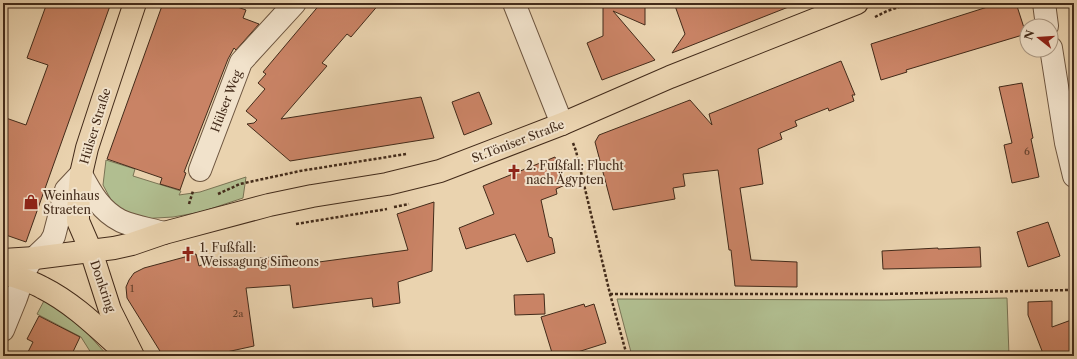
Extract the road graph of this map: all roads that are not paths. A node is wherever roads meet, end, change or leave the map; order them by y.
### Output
1 (135, 3) edge
2 (295, 3) edge
3 (514, 3) edge
4 (858, 3) edge
5 (1044, 3) edge
6 (1046, 18) edge
7 (1053, 58) edge
8 (562, 124) junction
9 (200, 170) road end
10 (81, 174) junction
11 (1074, 176) edge
12 (164, 233) junction
13 (91, 251) junction
14 (35, 258) junction
15 (3, 260) edge
16 (13, 276) edge
17 (3, 330) edge
18 (130, 356) edge
19 (133, 356) edge

1 - 10 main road, Hülser Straße
2 - 9 street, Hülser Weg
3 - 8 street
4 - 8 main road, St.Töniser Straße
5 - 6 street
7 - 11 street
8 - 12 main road, St.Töniser Straße
10 - 12 street
10 - 13 main road, Hülser Straße
10 - 14 street
12 - 13 main road, St.Töniser Straße
13 - 14 main road, Donkring
13 - 19 main road, Donkring
14 - 15 main road, Donkring
14 - 16 street
16 - 17 street
16 - 18 main road, Donkring

